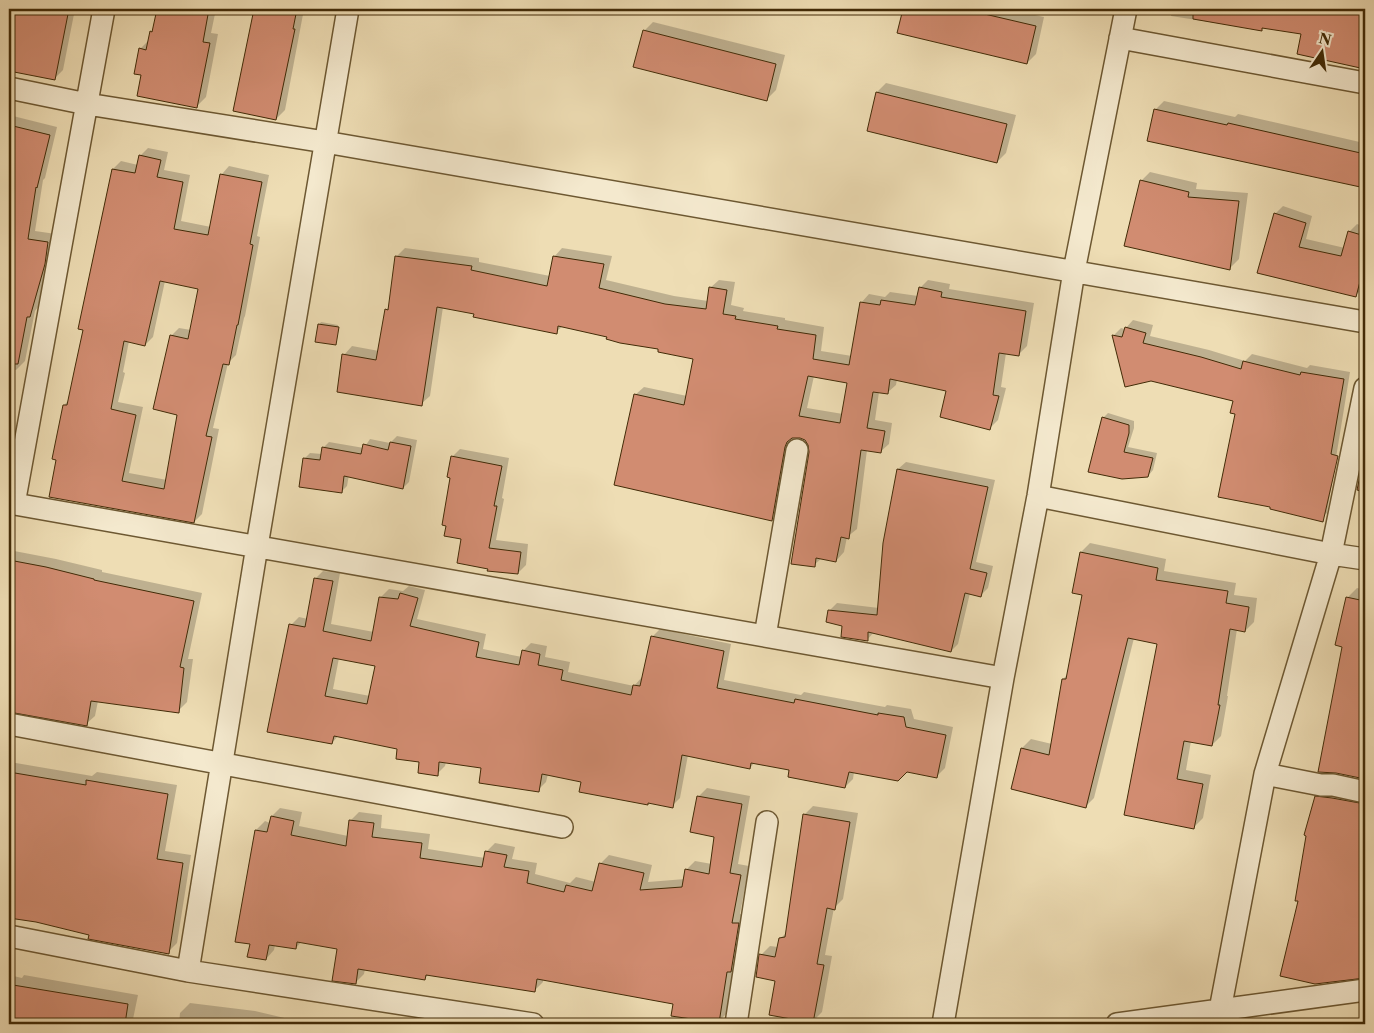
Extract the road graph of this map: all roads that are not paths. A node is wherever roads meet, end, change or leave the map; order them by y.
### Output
1 (104, 9) edge
2 (348, 9) edge
3 (1126, 9) edge
4 (1120, 38) junction
5 (1365, 83) edge
6 (9, 88) edge
7 (87, 104) junction
8 (325, 142) junction
9 (1074, 271) junction
10 (1365, 322) edge
11 (1365, 388) edge
12 (797, 450) dead end
13 (1038, 496) junction
14 (11, 503) edge
15 (257, 546) junction
16 (1331, 554) junction
17 (1365, 559) edge
18 (765, 636) junction
19 (1003, 678) junction
20 (9, 724) edge
21 (223, 764) junction
22 (1266, 774) junction
23 (1365, 792) edge
24 (768, 822) dead end
25 (562, 827) dead end
26 (9, 936) edge
27 (188, 971) junction
28 (1365, 990) edge
29 (1220, 1010) junction
30 (533, 1024) edge
31 (736, 1024) edge
32 (943, 1024) edge
33 (1117, 1024) edge

1 - 7 street
2 - 8 street
3 - 4 street
4 - 5 street
4 - 9 street
6 - 7 street
7 - 8 street
7 - 14 street
8 - 9 street
8 - 15 street
9 - 10 street
9 - 13 street
11 - 16 street
12 - 18 street
13 - 16 street
13 - 19 street
14 - 15 street
15 - 18 street
15 - 21 street
16 - 17 street
16 - 22 street
18 - 19 street
19 - 32 street
20 - 21 street
21 - 25 street
21 - 27 street
22 - 23 street
22 - 29 street
24 - 31 street
26 - 27 street
27 - 30 street
28 - 29 street
29 - 33 street

